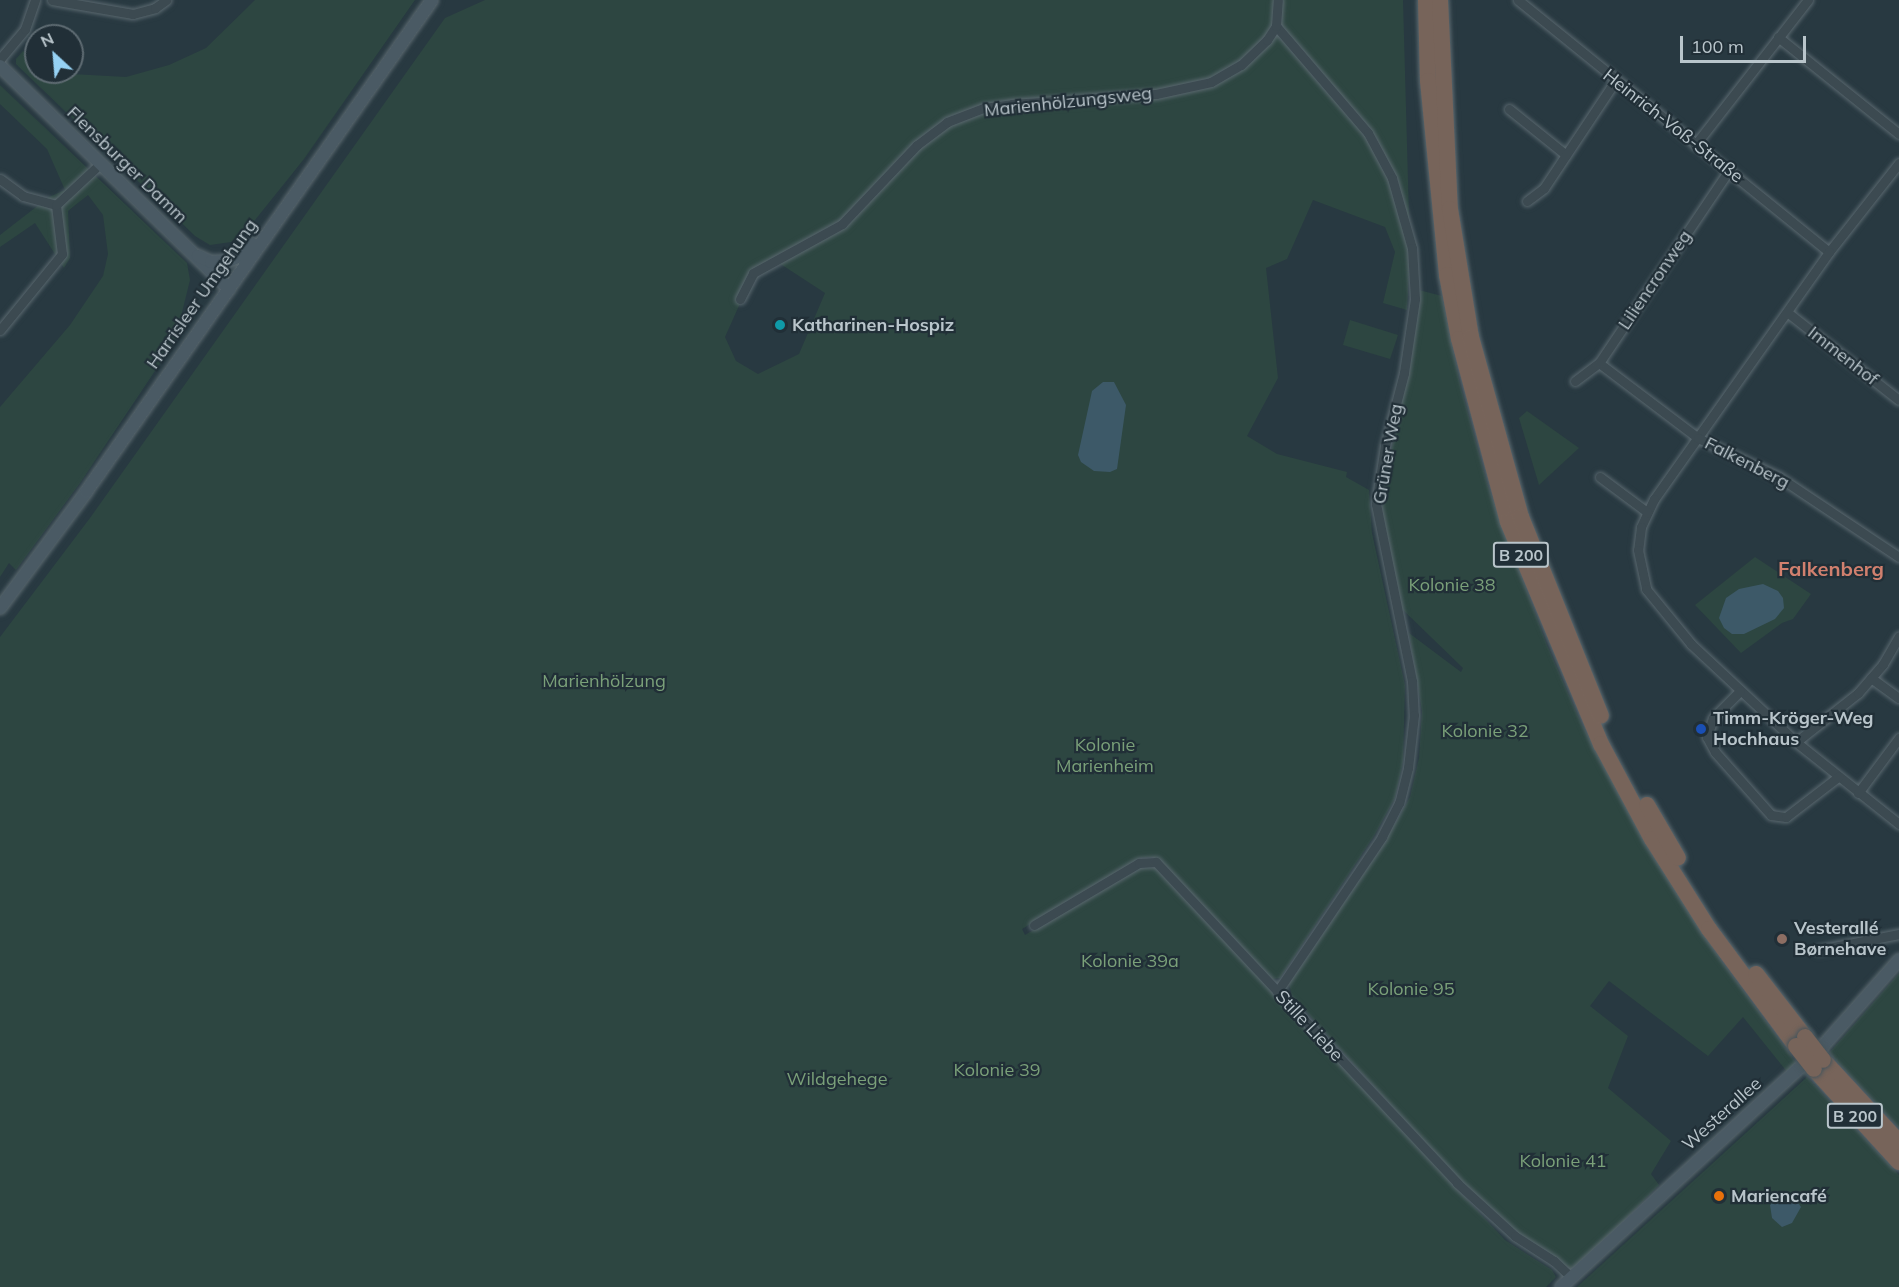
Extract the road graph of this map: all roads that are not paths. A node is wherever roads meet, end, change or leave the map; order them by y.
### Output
1 (35, 0) edge
2 (52, 0) edge
3 (166, 0) edge
4 (432, 0) edge
5 (1278, 0) edge
6 (1426, 0) edge
7 (1440, 0) edge
8 (1518, 0) edge
9 (1808, 0) edge
10 (1276, 26) junction
11 (1778, 37) junction
12 (0, 59) edge
13 (0, 66) edge
14 (1615, 81) junction
15 (1509, 109) dead end
16 (1899, 134) edge
17 (1695, 145) junction
18 (1566, 155) junction
19 (1899, 163) edge
20 (100, 164) junction
21 (1729, 170) junction
22 (0, 180) edge
23 (295, 194) junction
24 (1527, 201) dead end
25 (56, 206) junction
26 (1828, 252) junction
27 (192, 253) junction
28 (229, 290) junction
29 (740, 298) dead end
30 (1786, 312) junction
31 (2, 325) edge
32 (1599, 363) junction
33 (1575, 381) dead end
34 (1899, 400) edge
35 (1698, 438) junction
36 (1600, 477) dead end
37 (1647, 512) junction
38 (1899, 557) edge
39 (0, 608) edge
40 (1899, 636) edge
41 (1871, 678) junction
42 (1740, 691) junction
43 (1899, 698) edge
44 (1899, 738) edge
45 (1796, 742) junction
46 (1838, 777) junction
47 (1858, 793) junction
48 (1899, 824) edge
49 (1034, 925) dead end
50 (1899, 934) edge
51 (1818, 950) dead end
52 (1899, 960) edge
53 (1277, 992) junction
54 (1800, 1042) junction
55 (1818, 1064) junction
56 (1899, 1142) edge
57 (1899, 1162) edge
58 (1572, 1277) junction
59 (1561, 1287) edge

1 - 12 street
2 - 3 street
4 - 23 street, Harrisleer Umgehung
5 - 10 street
6 - 54 highway, B 200
7 - 54 highway, B 200
8 - 14 street, Heinrich-Voß-Straße
9 - 11 street
10 - 29 street, Marienhölzungsweg
10 - 53 street, Grüner Weg
11 - 16 street
11 - 17 street
13 - 20 street, Flensburger Damm
14 - 17 street, Heinrich-Voß-Straße
14 - 18 street
15 - 18 street
17 - 21 street, Heinrich-Voß-Straße
18 - 24 street
19 - 26 street
20 - 25 street
20 - 27 street, Flensburger Damm
21 - 26 street, Heinrich-Voß-Straße
21 - 32 street, Liliencronweg
22 - 25 street
23 - 27 street
23 - 28 street, Harrisleer Umgehung
25 - 31 street
26 - 30 street
27 - 28 street, Flensburger Damm
28 - 39 street, Harrisleer Umgehung
30 - 34 street, Immenhof
30 - 35 street
32 - 33 street, Liliencronweg
32 - 35 street, Falkenberg
35 - 37 street
35 - 38 street, Falkenberg
36 - 37 street
37 - 42 street
40 - 41 street
41 - 43 street
41 - 45 street
42 - 45 street
42 - 46 street
44 - 47 street
45 - 46 street
46 - 47 street
47 - 48 street
49 - 53 street, Stille Liebe
50 - 51 street
52 - 58 street, Westerallee
53 - 58 street, Stille Liebe
54 - 55 highway, B 200, bridge
55 - 56 highway, B 200
55 - 57 highway, B 200
58 - 59 street, Westerallee

